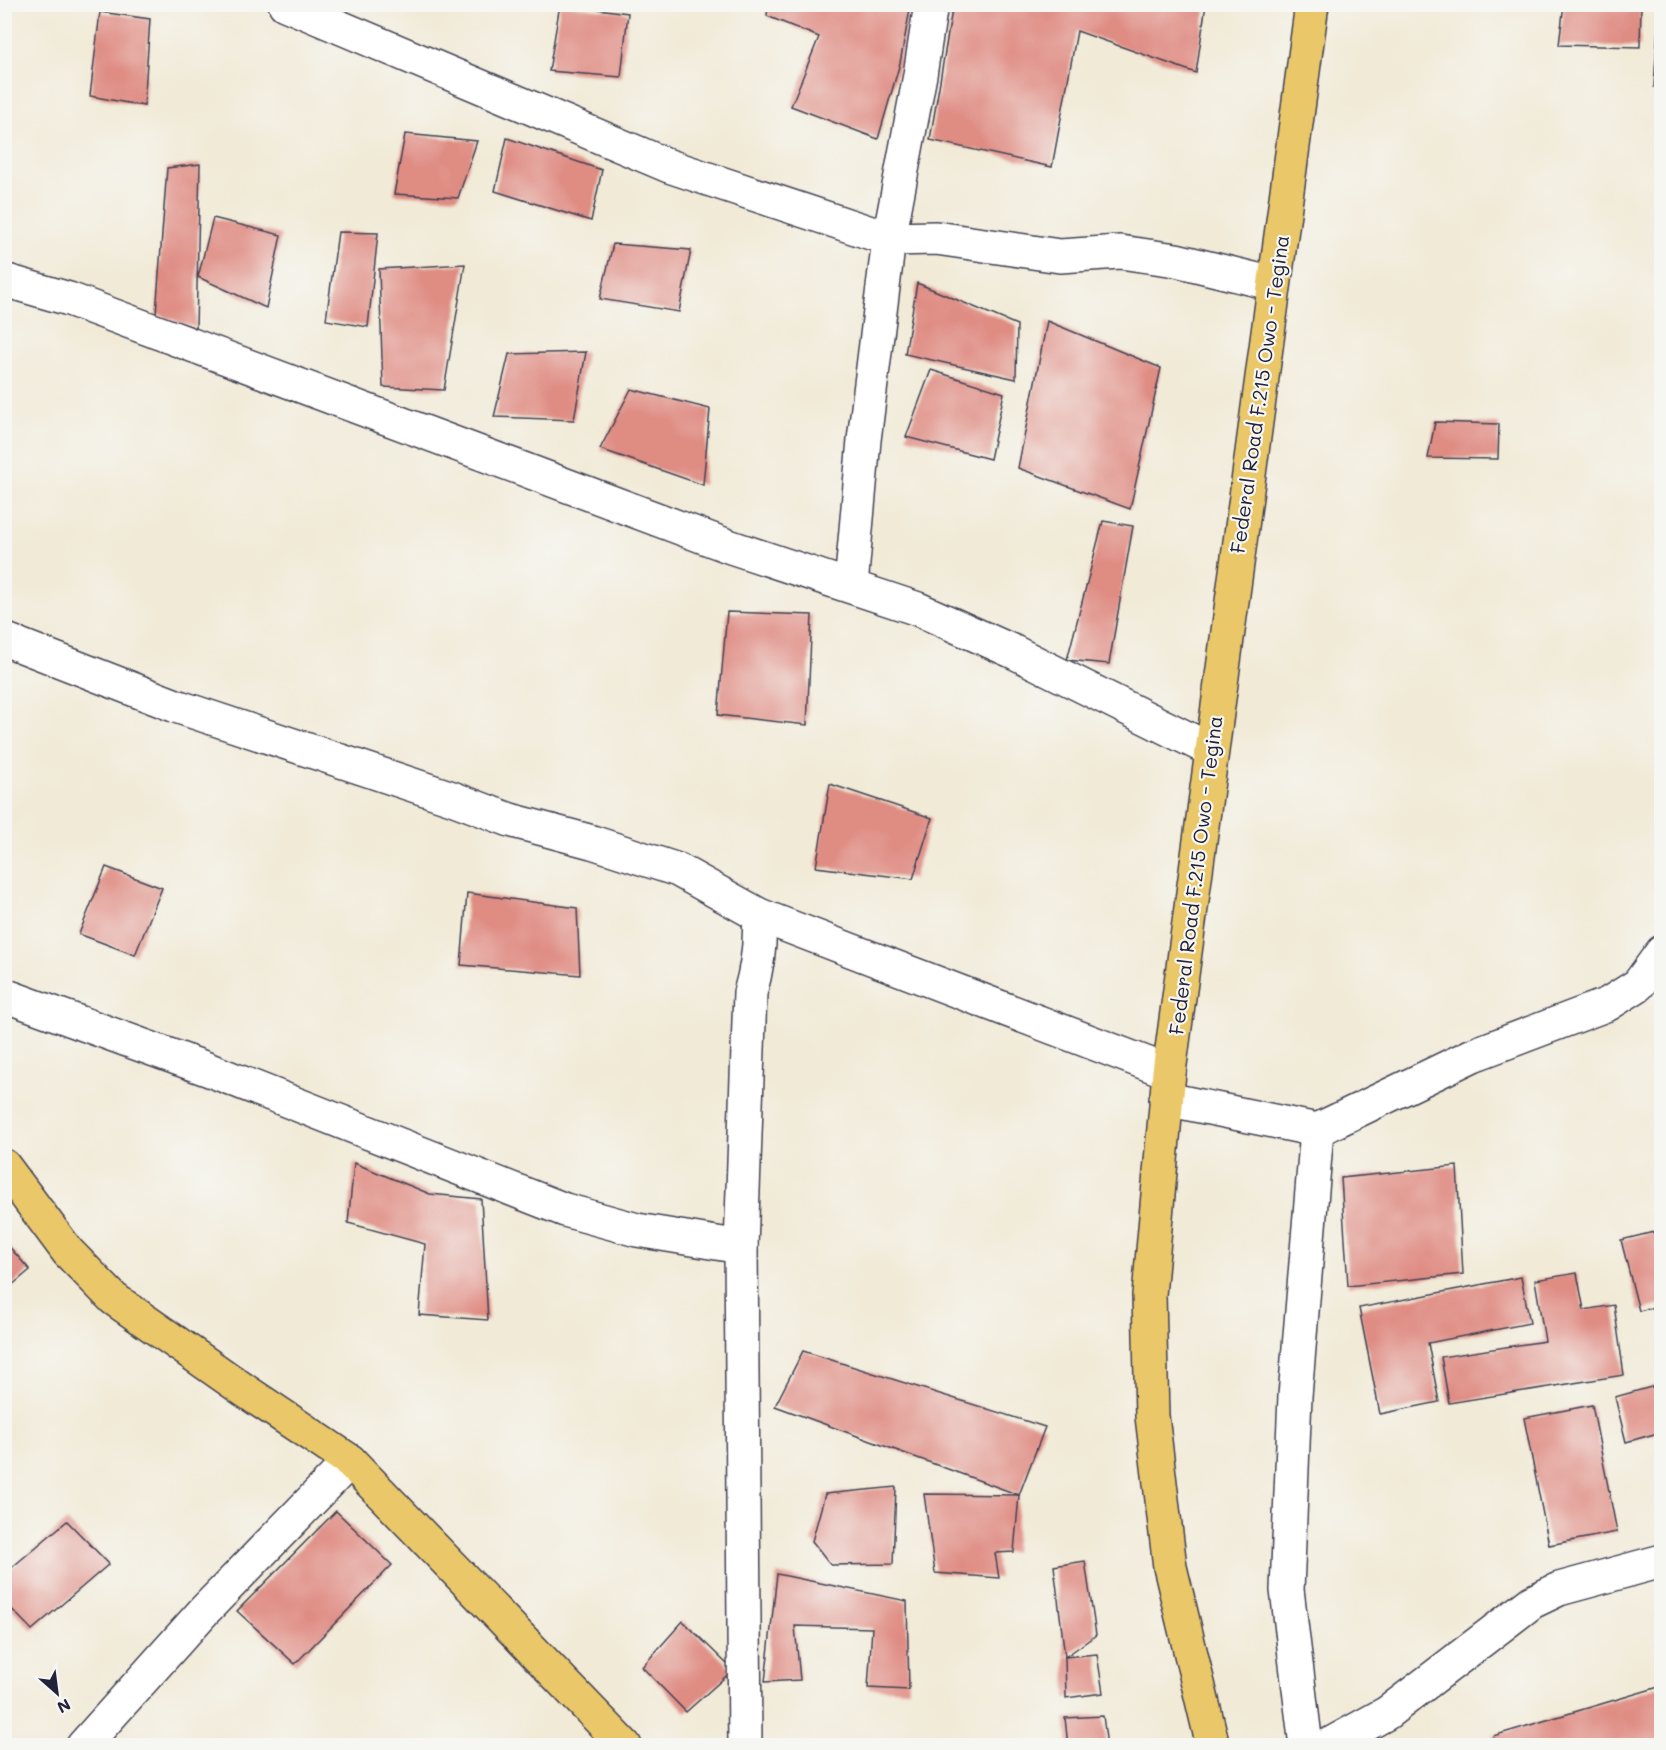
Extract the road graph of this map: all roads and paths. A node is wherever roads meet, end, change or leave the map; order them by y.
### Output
1 (285, 4) edge
2 (931, 4) edge
3 (1312, 4) edge
4 (889, 239) junction
5 (4, 280) edge
6 (1274, 284) junction
7 (850, 586) junction
8 (4, 639) edge
9 (1211, 750) junction
10 (759, 915) junction
11 (1662, 952) edge
12 (4, 995) edge
13 (1168, 1085) junction
14 (1317, 1130) junction
15 (4, 1166) edge
16 (741, 1247) junction
17 (350, 1461) junction
18 (1662, 1561) edge
19 (83, 1746) edge
20 (625, 1746) edge
21 (745, 1746) edge
22 (1213, 1746) edge
23 (1306, 1746) edge
24 (1327, 1746) edge

1 - 4 street
2 - 4 street
3 - 6 main road, Federal Road F.215 Owo - Tegina
4 - 6 street
4 - 7 street
5 - 7 street
6 - 9 main road, Federal Road F.215 Owo - Tegina
7 - 9 street
8 - 10 street
9 - 13 main road, Federal Road F.215 Owo - Tegina
10 - 13 street
10 - 16 street
11 - 14 street
12 - 16 street
13 - 14 street
13 - 22 main road, Federal Road F.215 Owo - Tegina
14 - 23 street
15 - 17 main road
16 - 21 street
17 - 19 street
17 - 20 main road
18 - 24 street

